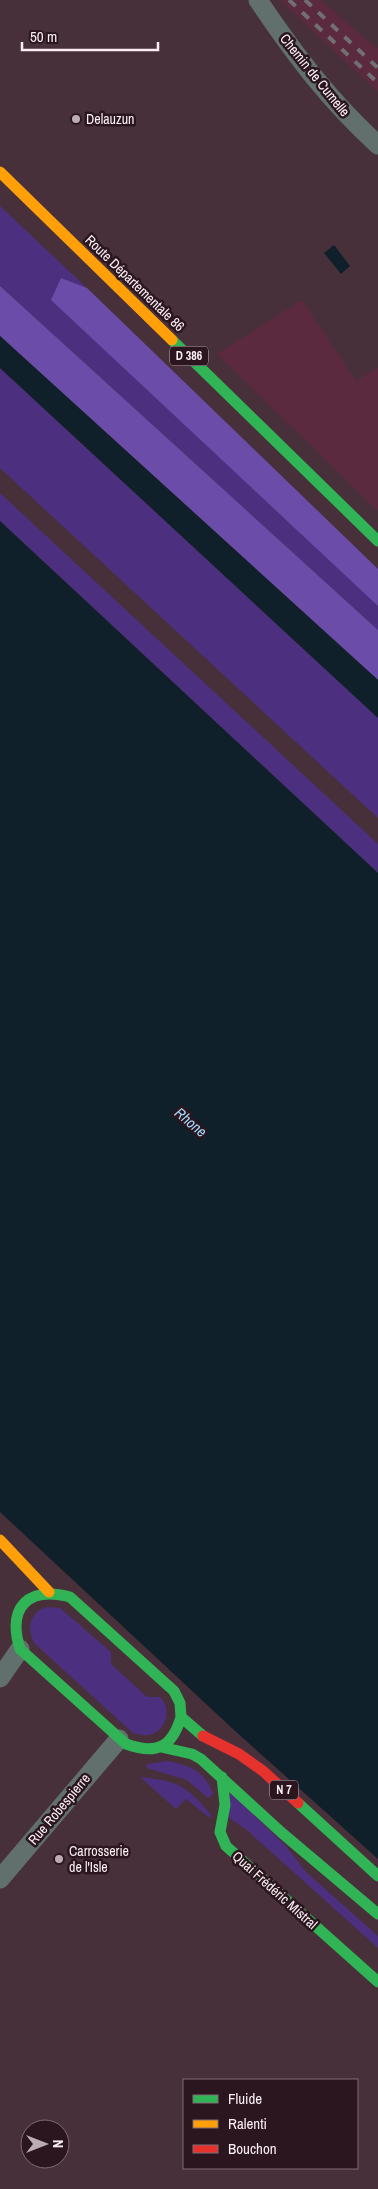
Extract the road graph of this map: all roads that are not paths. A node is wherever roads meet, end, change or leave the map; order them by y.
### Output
1 (258, 0) edge
2 (378, 146) edge
3 (0, 172) edge
4 (378, 540) edge
5 (0, 1540) edge
6 (49, 1592) junction
7 (7, 1628) edge
8 (20, 1649) junction
9 (0, 1678) edge
10 (181, 1717) junction
11 (119, 1739) junction
12 (161, 1747) junction
13 (222, 1777) junction
14 (378, 1876) edge
15 (0, 1879) edge
16 (378, 1914) edge
17 (378, 1982) edge

1 - 2 street, Chemin de Cumelle
3 - 4 main road, Route Départementale 86 / D 386
5 - 6 main road
6 - 7 main road
6 - 10 main road
7 - 8 main road
8 - 9 street
8 - 11 main road, N 7
10 - 12 main road
10 - 14 main road, N 7
11 - 12 main road, N 7
11 - 15 street, Rue Robespierre
12 - 13 main road, N 7
13 - 16 main road, N 7
13 - 17 main road, Quai Frédéric Mistral

